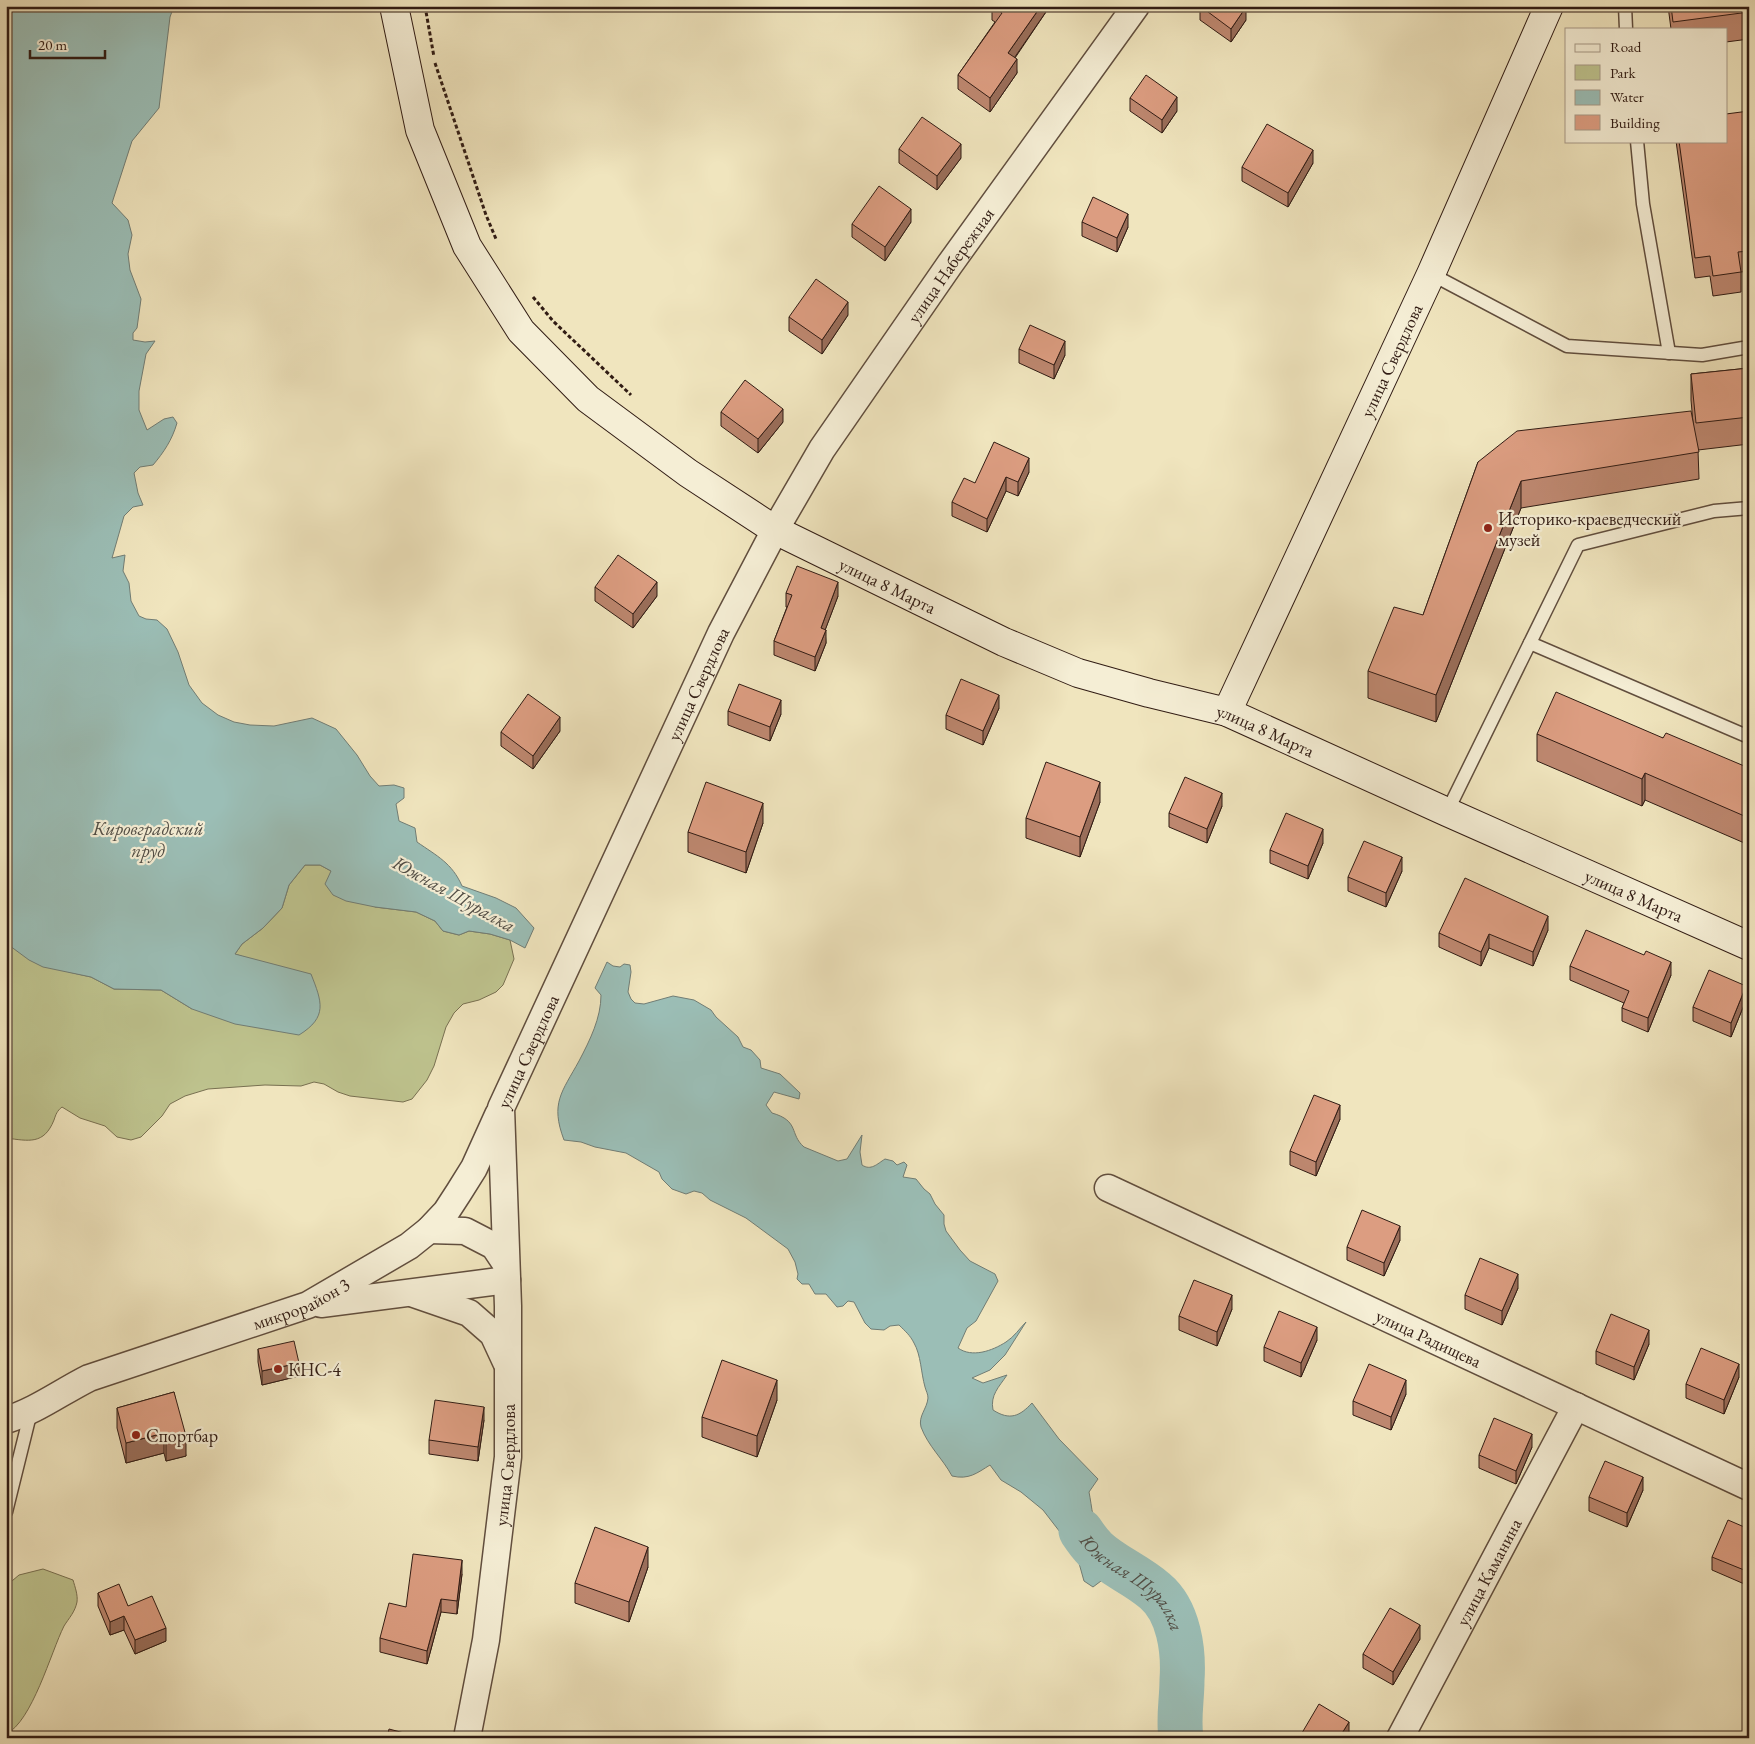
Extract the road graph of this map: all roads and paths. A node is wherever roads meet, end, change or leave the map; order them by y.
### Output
1 (394, 6) edge
2 (425, 6) edge
3 (1136, 6) edge
4 (1549, 6) edge
5 (1625, 6) edge
6 (1626, 28) edge
7 (1637, 142) edge
8 (498, 242) dead end
9 (1431, 274) junction
10 (528, 290) dead end
11 (1749, 347) edge
12 (1669, 353) junction
13 (637, 401) dead end
14 (1749, 508) edge
15 (775, 530) junction
16 (1530, 642) junction
17 (1227, 712) junction
18 (1749, 736) edge
19 (1447, 812) junction
20 (1749, 946) edge
21 (501, 1108) junction
22 (1108, 1188) dead end
23 (429, 1230) junction
24 (507, 1272) junction
25 (409, 1292) junction
26 (308, 1305) junction
27 (508, 1366) junction
28 (1576, 1406) junction
29 (31, 1411) junction
30 (6, 1420) edge
31 (1749, 1487) edge
32 (6, 1512) edge
33 (467, 1738) edge
34 (1400, 1738) edge

1 - 15 street, улица 8 Марта
2 - 8 path
3 - 15 street, улица Набережная
4 - 9 street, улица Свердлова
5 - 6 lane
7 - 12 lane
9 - 12 lane
9 - 17 street, улица Свердлова
10 - 13 path
11 - 12 lane
14 - 16 lane
15 - 17 street, улица 8 Марта
15 - 21 street, улица Свердлова
16 - 18 lane
16 - 19 lane
17 - 19 street, улица 8 Марта
19 - 20 street, улица 8 Марта
21 - 23 street, микрорайон 3
21 - 24 street, улица Свердлова
22 - 28 street, улица Радищева
23 - 24 street
23 - 26 street, микрорайон 3
24 - 25 street
24 - 27 street, улица Свердлова
25 - 26 street
25 - 27 street
26 - 29 street, микрорайон 3
27 - 33 street, улица Свердлова
28 - 31 street, улица Радищева
28 - 34 street, улица Каманина
29 - 30 street, микрорайон 3
29 - 32 lane

